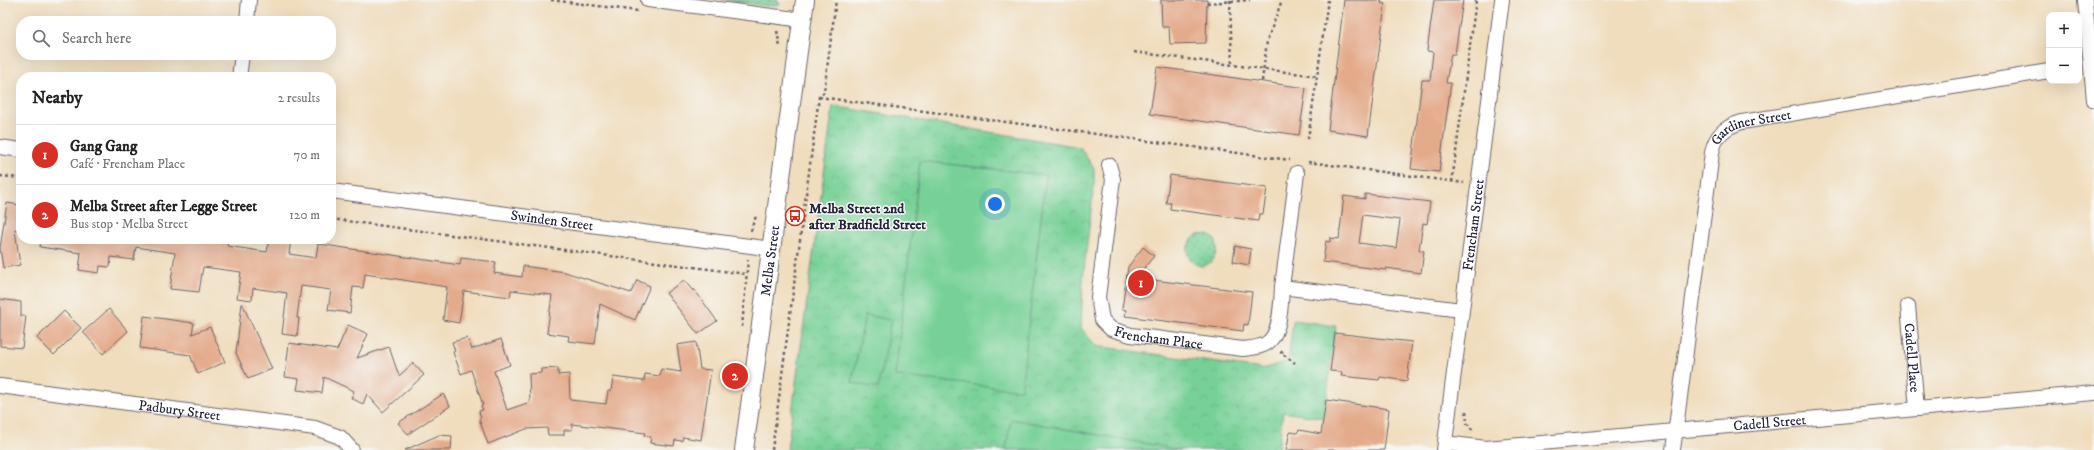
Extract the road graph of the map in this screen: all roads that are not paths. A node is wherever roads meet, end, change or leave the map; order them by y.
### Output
1 (249, 0) edge
2 (648, 0) edge
3 (805, 0) edge
4 (1502, 0) edge
5 (2085, 0) edge
6 (247, 16) edge
7 (803, 20) junction
8 (241, 60) edge
9 (2085, 64) edge
10 (2046, 71) edge
11 (240, 72) edge
12 (2094, 100) edge
13 (0, 147) edge
14 (16, 149) edge
15 (1109, 165) dead end
16 (1298, 165) road end
17 (336, 192) edge
18 (773, 249) junction
19 (1282, 287) junction
20 (1908, 306) dead end
21 (1461, 310) junction
22 (0, 386) edge
23 (2094, 393) edge
24 (1917, 409) junction
25 (1675, 431) junction
26 (1444, 447) edge
27 (352, 450) edge
28 (744, 450) edge
29 (1673, 450) edge

1 - 6 street
2 - 7 street
3 - 7 street, Melba Street
4 - 21 street, Frencham Street
5 - 9 street
7 - 18 street, Melba Street
8 - 11 street
9 - 12 street
10 - 25 street, Gardiner Street
13 - 14 street
15 - 19 street, Frencham Place
16 - 19 street, Frencham Place
17 - 18 street, Swinden Street
18 - 28 street, Melba Street
19 - 21 street
20 - 24 street, Cadell Place
21 - 26 street, Frencham Street
22 - 27 street, Padbury Street
23 - 24 street, Cadell Street
24 - 25 street, Cadell Street
25 - 26 street, Cadell Street
25 - 29 street, Gardiner Street

